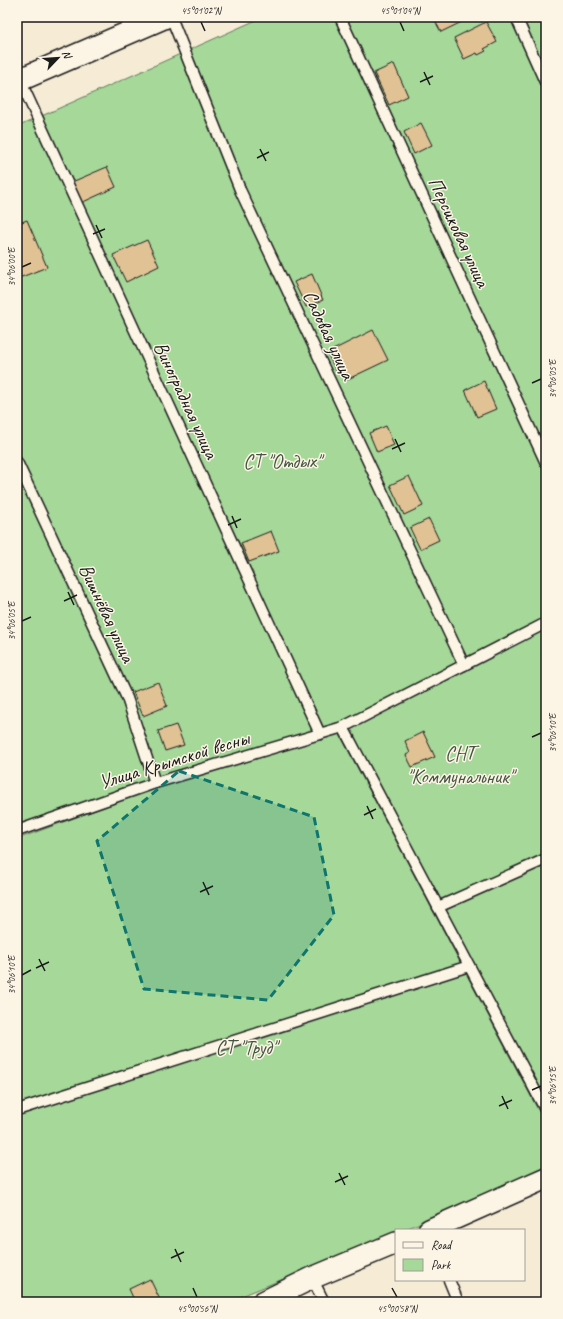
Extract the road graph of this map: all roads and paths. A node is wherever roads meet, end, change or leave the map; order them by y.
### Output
1 (165, 17) edge
2 (171, 17) edge
3 (340, 17) edge
4 (516, 17) edge
5 (18, 81) edge
6 (546, 84) edge
7 (17, 462) edge
8 (546, 463) edge
9 (546, 622) edge
10 (464, 665) junction
11 (343, 727) junction
12 (320, 734) junction
13 (155, 783) junction
14 (17, 831) edge
15 (546, 859) edge
16 (438, 907) junction
17 (469, 966) junction
18 (17, 1110) edge
19 (546, 1111) edge
20 (546, 1178) edge
21 (431, 1229) edge
22 (395, 1243) edge
23 (312, 1278) junction
24 (449, 1281) edge
25 (263, 1302) edge
26 (324, 1302) edge
27 (458, 1302) edge

1 - 5 main road
2 - 10 lane, Садовая улица
3 - 8 lane, Персиковая улица
4 - 6 lane
5 - 12 lane, Виноградная улица
7 - 13 lane, Вишнёвая улица
9 - 10 lane, Улица Крымской весны
10 - 11 lane, Улица Крымской весны
11 - 12 lane, Улица Крымской весны
11 - 16 lane
12 - 13 lane, Улица Крымской весны
13 - 14 lane, Улица Крымской весны
15 - 16 lane
16 - 17 lane
17 - 18 lane
17 - 19 lane
20 - 21 street
22 - 23 street
23 - 25 street
23 - 26 lane
24 - 27 lane

